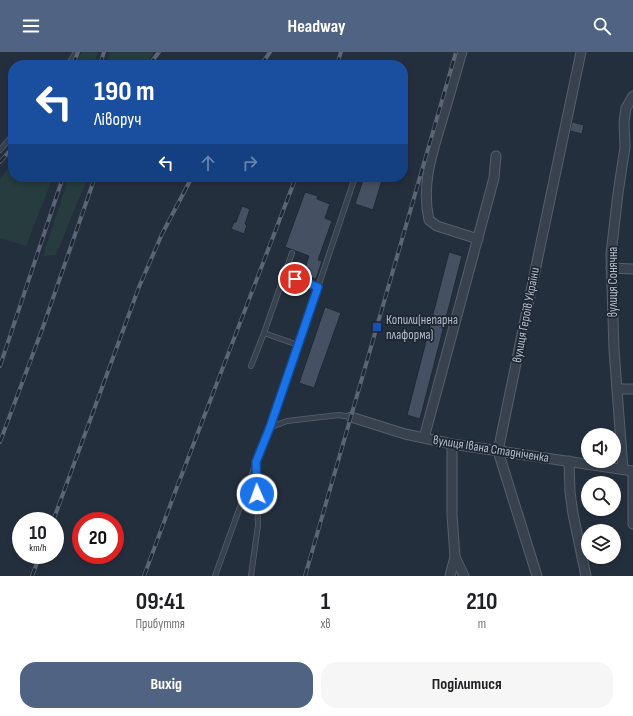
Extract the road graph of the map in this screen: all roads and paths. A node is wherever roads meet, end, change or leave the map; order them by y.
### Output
1 (462, 52) edge
2 (581, 52) edge
3 (633, 96) edge
4 (8, 141) edge
5 (0, 150) edge
6 (496, 156) dead end
7 (353, 182) edge
8 (478, 238) junction
9 (292, 253) dead end
10 (611, 268) junction
11 (633, 269) edge
12 (284, 275) junction
13 (318, 287) junction
14 (264, 333) junction
15 (298, 345) junction
16 (251, 366) dead end
17 (617, 389) junction
18 (633, 389) edge
19 (351, 417) joint
20 (270, 427) junction
21 (424, 438) junction
22 (452, 444) junction
23 (498, 452) junction
24 (569, 461) junction
25 (256, 462) junction
26 (623, 469) junction
27 (633, 471) edge
28 (633, 524) edge
29 (455, 556) junction
30 (215, 576) edge
31 (251, 576) edge
32 (450, 576) edge
33 (464, 576) edge
34 (536, 576) edge
35 (586, 576) edge

1 - 8 street
2 - 23 street, вулиця Героїв України
3 - 10 street, вулиця Сонячна
4 - 5 lane
6 - 8 street
7 - 13 lane
8 - 21 street
9 - 12 lane
10 - 11 street
10 - 17 street, вулиця Сонячна
12 - 13 lane
12 - 14 lane
13 - 15 lane
14 - 15 lane
14 - 16 lane
15 - 20 lane
17 - 18 street
17 - 26 street, вулиця Сонячна
19 - 20 lane
19 - 21 street, вулиця Івана Стадніченка
20 - 25 lane
21 - 22 street, вулиця Івана Стадніченка
22 - 23 street, вулиця Івана Стадніченка
22 - 29 street
23 - 24 street, вулиця Івана Стадніченка
23 - 34 street, вулиця Героїв України
24 - 26 street, вулиця Івана Стадніченка
24 - 35 street
25 - 30 lane
25 - 31 lane
26 - 27 street, вулиця Івана Стадніченка
27 - 28 street
29 - 32 street
29 - 33 street

